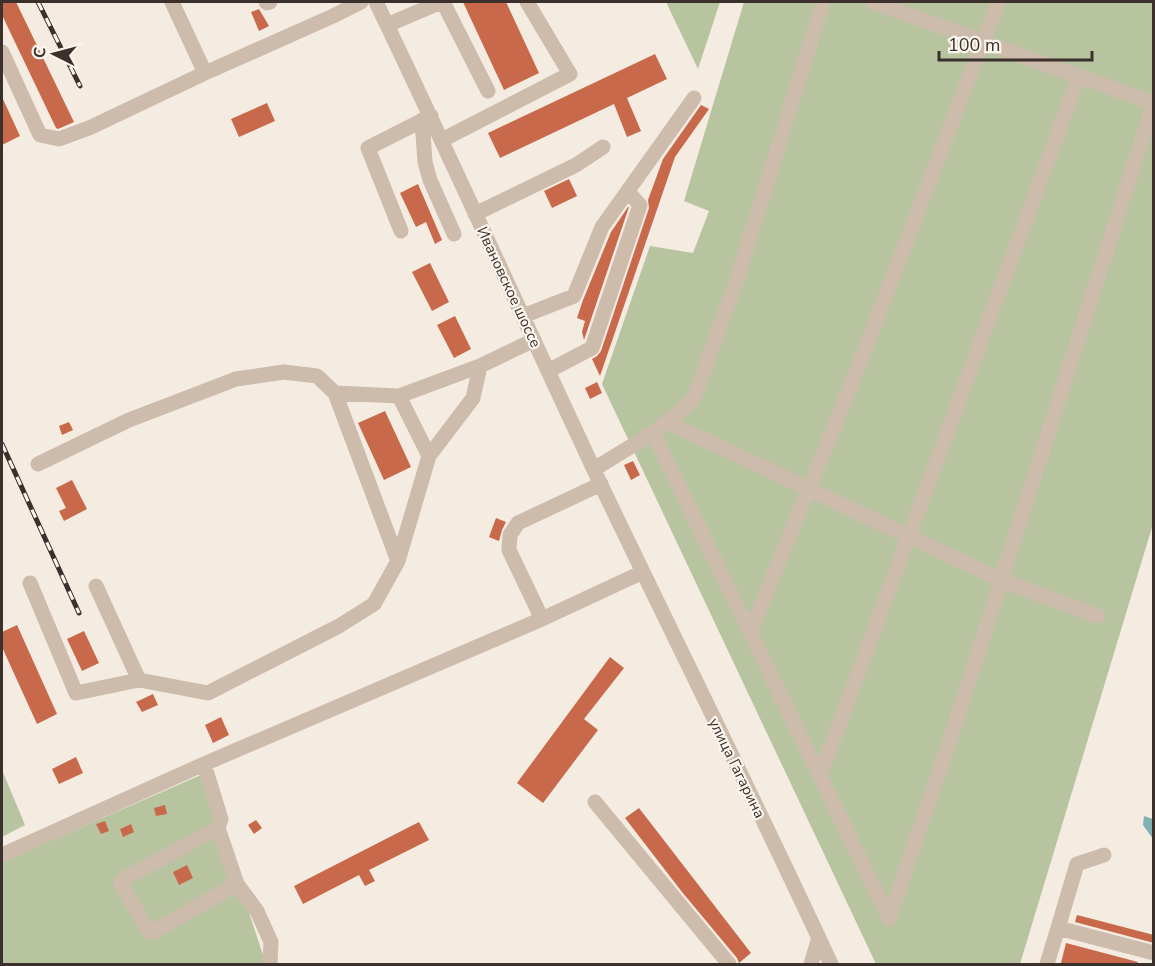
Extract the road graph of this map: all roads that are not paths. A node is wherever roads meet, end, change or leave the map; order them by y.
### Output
1 (172, 2) edge
2 (361, 2) edge
3 (376, 2) edge
4 (442, 2) edge
5 (527, 2) edge
6 (823, 2) edge
7 (878, 2) edge
8 (998, 2) edge
9 (387, 25) junction
10 (982, 41) junction
11 (2, 52) edge
12 (205, 73) junction
13 (1079, 76) junction
14 (488, 91) dead end
15 (694, 98) dead end
16 (1153, 103) edge
17 (427, 118) junction
18 (442, 140) junction
19 (603, 147) dead end
20 (628, 192) junction
21 (473, 210) junction
22 (447, 218) junction
23 (401, 231) dead end
24 (454, 234) dead end
25 (523, 316) junction
26 (534, 340) junction
27 (480, 366) junction
28 (548, 370) junction
29 (334, 393) junction
30 (399, 396) junction
31 (668, 420) junction
32 (653, 433) junction
33 (429, 456) junction
34 (38, 464) dead end
35 (594, 469) junction
36 (601, 484) junction
37 (808, 489) junction
38 (908, 536) junction
39 (398, 561) junction
40 (643, 572) junction
41 (1001, 580) junction
42 (30, 583) dead end
43 (96, 586) dead end
44 (1098, 616) dead end
45 (542, 619) junction
46 (750, 633) junction
47 (139, 680) junction
48 (204, 764) junction
49 (820, 776) junction
50 (596, 802) dead end
51 (218, 828) junction
52 (2, 855) edge
53 (1104, 855) dead end
54 (237, 884) junction
55 (1058, 928) junction
56 (819, 938) junction
57 (1154, 953) edge
58 (270, 964) edge
59 (729, 964) edge
60 (811, 964) edge
61 (831, 964) edge
62 (1047, 964) edge

1 - 12 street
2 - 12 street
3 - 9 street, Ивановское шоссе
4 - 9 street
4 - 14 street
5 - 18 street
6 - 31 street
7 - 10 street
8 - 10 street
9 - 17 street, Ивановское шоссе
10 - 13 street
10 - 37 street
11 - 12 street
13 - 16 street
13 - 38 street
15 - 20 street
16 - 41 street
17 - 18 street, Ивановское шоссе
17 - 22 street
17 - 23 street
18 - 21 street, Ивановское шоссе
19 - 21 street
20 - 25 street
20 - 28 street
21 - 22 street
21 - 25 street, Ивановское шоссе
22 - 24 street
25 - 26 street, Ивановское шоссе
26 - 27 street
26 - 28 street, Ивановское шоссе
27 - 30 street
27 - 33 street
28 - 35 street, Ивановское шоссе
29 - 30 street
29 - 34 street
29 - 39 street
30 - 33 street
31 - 32 street
31 - 37 street
32 - 35 street
32 - 46 street
33 - 39 street
35 - 36 street, Ивановское шоссе
36 - 40 street, Ивановское шоссе
36 - 45 street
37 - 38 street
37 - 46 street
38 - 41 street
38 - 49 street
39 - 47 street
40 - 45 street
40 - 56 street, улица Гагарина
41 - 44 street
41 - 49 street
42 - 47 street
43 - 47 street
45 - 48 street
46 - 49 street
48 - 51 street
48 - 52 street
50 - 59 street
51 - 54 street
51 - 54 street
53 - 55 street
54 - 58 street
55 - 57 street
55 - 62 street
56 - 60 street
56 - 61 street, улица Гагарина

